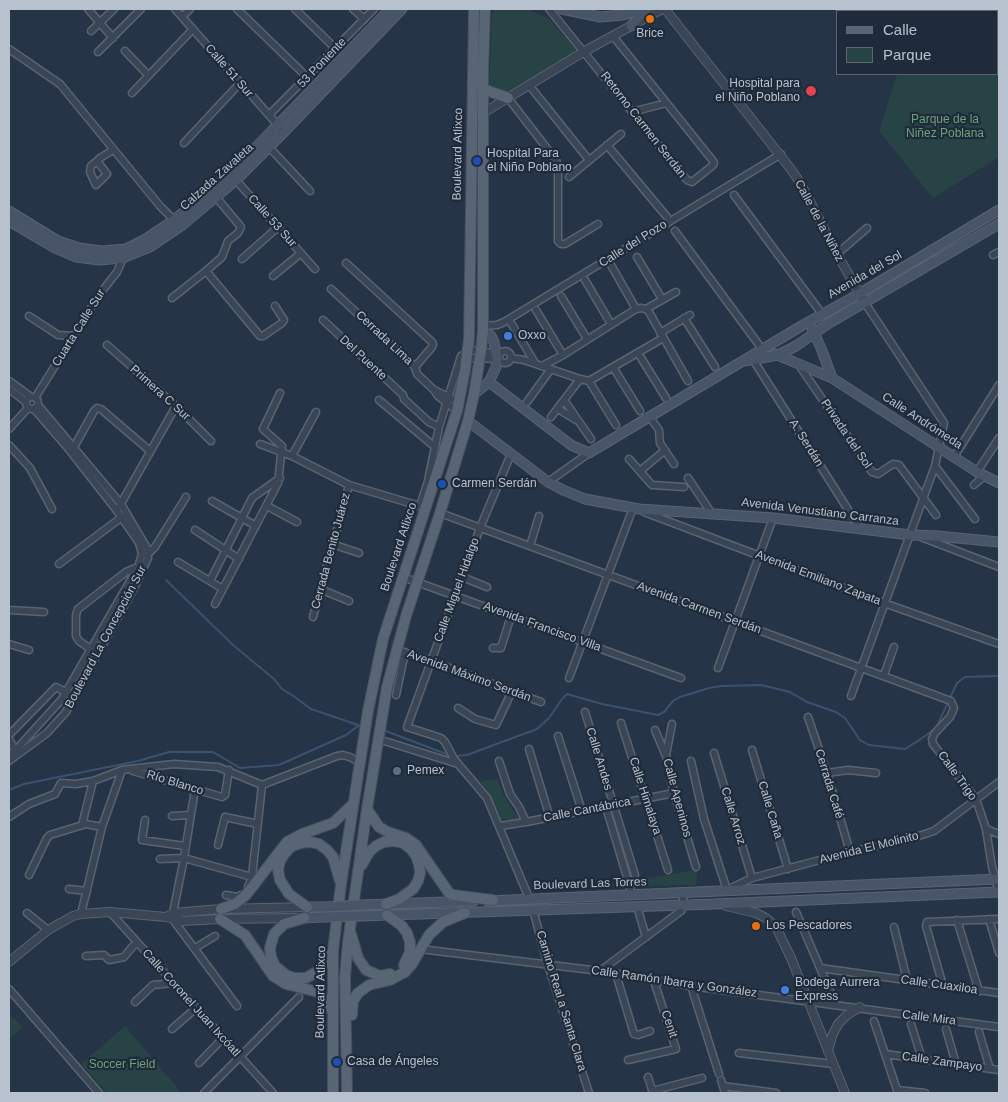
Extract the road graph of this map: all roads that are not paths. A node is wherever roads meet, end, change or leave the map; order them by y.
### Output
1 (88, 9) edge
2 (114, 9) edge
3 (141, 9) edge
4 (177, 9) edge
5 (190, 9) edge
6 (237, 9) edge
7 (295, 9) edge
8 (353, 9) edge
9 (374, 9) edge
10 (390, 9) edge
11 (402, 9) edge
12 (470, 9) edge
13 (474, 9) edge
14 (485, 9) edge
15 (490, 9) edge
16 (549, 9) edge
17 (562, 9) edge
18 (640, 9) edge
19 (646, 9) edge
20 (664, 9) edge
21 (182, 17) junction
22 (364, 19) junction
23 (100, 23) junction
24 (631, 26) junction
25 (193, 29) junction
26 (91, 31) dead end
27 (613, 36) junction
28 (113, 38) junction
29 (9, 49) edge
30 (336, 49) junction
31 (125, 51) dead end
32 (585, 51) junction
33 (98, 52) dead end
34 (148, 75) junction
35 (308, 78) junction
36 (240, 83) junction
37 (529, 85) junction
38 (483, 89) junction
39 (472, 92) junction
40 (132, 93) dead end
41 (508, 98) junction
42 (666, 103) junction
43 (632, 112) junction
44 (483, 113) junction
45 (269, 115) junction
46 (281, 129) junction
47 (621, 134) dead end
48 (184, 142) dead end
49 (607, 145) junction
50 (269, 147) junction
51 (113, 150) junction
52 (781, 154) junction
53 (589, 160) junction
54 (97, 161) dead end
55 (233, 177) junction
56 (569, 177) dead end
57 (310, 191) dead end
58 (734, 195) dead end
59 (216, 197) junction
60 (999, 210) edge
61 (9, 211) edge
62 (667, 217) dead end
63 (9, 220) edge
64 (174, 220) junction
65 (598, 224) dead end
66 (999, 224) edge
67 (278, 227) junction
68 (867, 228) dead end
69 (675, 231) dead end
70 (300, 253) junction
71 (837, 254) junction
72 (638, 257) dead end
73 (123, 258) junction
74 (242, 258) dead end
75 (346, 263) dead end
76 (610, 265) dead end
77 (315, 269) dead end
78 (206, 271) junction
79 (273, 276) dead end
80 (585, 280) dead end
81 (331, 289) dead end
82 (676, 292) dead end
83 (859, 294) junction
84 (561, 296) dead end
85 (172, 298) dead end
86 (662, 300) junction
87 (865, 303) junction
88 (275, 306) dead end
89 (636, 309) junction
90 (646, 309) junction
91 (536, 310) dead end
92 (822, 314) junction
93 (29, 316) dead end
94 (323, 320) dead end
95 (511, 323) dead end
96 (611, 324) junction
97 (803, 324) junction
98 (483, 328) junction
99 (815, 333) junction
100 (74, 336) junction
101 (661, 336) junction
102 (588, 339) junction
103 (773, 344) junction
104 (108, 345) dead end
105 (762, 349) junction
106 (638, 353) junction
107 (467, 354) junction
108 (481, 355) junction
109 (563, 355) junction
110 (498, 356) junction
111 (778, 356) junction
112 (749, 359) junction
113 (796, 362) junction
114 (538, 365) junction
115 (415, 367) junction
116 (613, 367) junction
117 (715, 367) dead end
118 (551, 369) junction
119 (832, 378) junction
120 (580, 379) junction
121 (9, 381) edge
122 (590, 381) junction
123 (688, 381) dead end
124 (489, 382) junction
125 (999, 385) edge
126 (9, 389) edge
127 (280, 393) dead end
128 (474, 394) junction
129 (666, 398) dead end
130 (380, 400) dead end
131 (564, 400) junction
132 (527, 402) dead end
133 (32, 403) junction
134 (453, 404) junction
135 (176, 406) junction
136 (558, 409) junction
137 (640, 411) dead end
138 (316, 412) dead end
139 (650, 416) junction
140 (551, 418) dead end
141 (468, 421) junction
142 (579, 422) junction
143 (616, 426) dead end
144 (439, 427) junction
145 (9, 429) edge
146 (999, 438) edge
147 (592, 439) dead end
148 (211, 441) dead end
149 (260, 444) dead end
150 (9, 445) edge
151 (71, 446) junction
152 (435, 446) junction
153 (940, 447) junction
154 (664, 451) junction
155 (150, 452) junction
156 (283, 452) junction
157 (589, 453) junction
158 (512, 454) junction
159 (292, 456) junction
160 (954, 457) junction
161 (629, 459) dead end
162 (674, 464) dead end
163 (935, 466) junction
164 (640, 471) junction
165 (981, 474) junction
166 (280, 478) junction
167 (688, 478) dead end
168 (548, 482) junction
169 (999, 483) edge
170 (348, 485) junction
171 (974, 485) dead end
172 (684, 487) dead end
173 (924, 497) junction
174 (186, 498) dead end
175 (212, 501) dead end
176 (424, 501) junction
177 (121, 504) junction
178 (267, 506) junction
179 (52, 509) dead end
180 (636, 509) junction
181 (117, 510) junction
182 (440, 513) junction
183 (712, 514) junction
184 (936, 515) dead end
185 (539, 516) dead end
186 (122, 517) junction
187 (243, 517) junction
188 (773, 518) junction
189 (975, 519) dead end
190 (297, 522) dead end
191 (256, 526) junction
192 (480, 528) junction
193 (195, 530) dead end
194 (861, 530) junction
195 (912, 535) junction
196 (999, 542) edge
197 (332, 544) junction
198 (530, 546) junction
199 (225, 551) junction
200 (359, 553) dead end
201 (145, 554) junction
202 (760, 556) junction
203 (239, 559) junction
204 (178, 562) dead end
205 (59, 564) dead end
206 (138, 567) junction
207 (999, 567) edge
208 (609, 575) junction
209 (403, 577) junction
210 (462, 577) junction
211 (210, 581) junction
212 (417, 582) junction
213 (487, 587) dead end
214 (223, 589) junction
215 (320, 589) junction
216 (454, 596) junction
217 (349, 601) dead end
218 (884, 603) junction
219 (215, 604) dead end
220 (9, 610) edge
221 (44, 612) dead end
222 (511, 616) junction
223 (313, 618) dead end
224 (735, 622) junction
225 (583, 642) junction
226 (9, 644) edge
227 (999, 644) edge
228 (894, 646) dead end
229 (493, 648) dead end
230 (90, 649) junction
231 (29, 650) dead end
232 (401, 651) junction
233 (98, 654) junction
234 (431, 661) junction
235 (861, 667) junction
236 (718, 668) dead end
237 (884, 675) junction
238 (569, 678) dead end
239 (681, 678) dead end
240 (512, 691) junction
241 (67, 692) junction
242 (396, 695) dead end
243 (851, 696) dead end
244 (75, 697) junction
245 (541, 702) dead end
246 (458, 708) dead end
247 (954, 708) joint
248 (585, 712) dead end
249 (808, 717) dead end
250 (621, 723) dead end
251 (672, 724) dead end
252 (654, 730) dead end
253 (9, 735) edge
254 (558, 736) dead end
255 (378, 738) junction
256 (9, 740) edge
257 (529, 749) dead end
258 (752, 750) dead end
259 (14, 753) edge
260 (714, 753) dead end
261 (666, 756) junction
262 (9, 761) edge
263 (499, 761) dead end
264 (690, 761) dead end
265 (457, 762) junction
266 (360, 763) junction
267 (162, 765) junction
268 (125, 770) junction
269 (229, 770) junction
270 (827, 773) junction
271 (876, 773) dead end
272 (159, 777) junction
273 (92, 781) junction
274 (262, 785) junction
275 (997, 785) edge
276 (194, 789) junction
277 (674, 793) junction
278 (646, 798) junction
279 (976, 799) junction
280 (354, 803) junction
281 (609, 806) junction
282 (367, 809) junction
283 (582, 811) junction
284 (190, 815) junction
285 (172, 816) dead end
286 (9, 818) edge
287 (550, 818) junction
288 (145, 820) dead end
289 (526, 822) junction
290 (82, 824) junction
291 (258, 824) junction
292 (500, 826) junction
293 (102, 827) junction
294 (986, 829) junction
295 (999, 834) edge
296 (218, 845) dead end
297 (185, 846) junction
298 (850, 852) junction
299 (184, 858) junction
300 (160, 859) dead end
301 (696, 867) dead end
302 (788, 869) junction
303 (668, 870) dead end
304 (29, 875) dead end
305 (357, 875) junction
306 (252, 876) junction
307 (635, 876) dead end
308 (752, 878) junction
309 (997, 879) edge
310 (341, 884) junction
311 (69, 889) dead end
312 (727, 890) junction
313 (87, 891) junction
314 (683, 892) junction
315 (999, 892) edge
316 (632, 894) junction
317 (226, 895) dead end
318 (529, 898) junction
319 (493, 900) junction
320 (714, 904) junction
321 (683, 905) junction
322 (637, 906) junction
323 (306, 907) junction
324 (387, 910) junction
325 (533, 910) junction
326 (110, 912) junction
327 (796, 912) dead end
328 (27, 913) dead end
329 (465, 913) junction
330 (81, 914) junction
331 (220, 914) junction
332 (173, 918) junction
333 (304, 918) junction
334 (988, 919) junction
335 (999, 919) edge
336 (957, 920) junction
337 (350, 925) junction
338 (894, 927) dead end
339 (48, 930) junction
340 (215, 936) dead end
341 (646, 937) junction
342 (138, 943) junction
343 (195, 948) junction
344 (420, 949) junction
345 (333, 951) junction
346 (999, 953) edge
347 (86, 956) dead end
348 (9, 962) edge
349 (548, 965) junction
350 (820, 968) junction
351 (600, 971) junction
352 (616, 974) junction
353 (654, 980) junction
354 (907, 980) junction
355 (173, 983) junction
356 (691, 986) junction
357 (943, 986) junction
358 (9, 989) edge
359 (979, 991) junction
360 (999, 994) edge
361 (298, 997) dead end
362 (808, 1001) junction
363 (136, 1002) dead end
364 (836, 1005) junction
365 (237, 1006) dead end
366 (860, 1007) junction
367 (196, 1008) junction
368 (332, 1011) junction
369 (874, 1021) dead end
370 (911, 1024) dead end
371 (999, 1027) edge
372 (172, 1029) dead end
373 (946, 1029) dead end
374 (650, 1031) dead end
375 (979, 1032) dead end
376 (223, 1038) junction
377 (828, 1051) junction
378 (739, 1053) dead end
379 (885, 1054) junction
380 (239, 1056) junction
381 (922, 1059) junction
382 (628, 1060) dead end
383 (199, 1063) dead end
384 (833, 1064) junction
385 (956, 1064) junction
386 (990, 1069) junction
387 (999, 1070) edge
388 (648, 1077) dead end
389 (702, 1078) dead end
390 (722, 1083) edge
391 (897, 1091) edge
392 (653, 1092) edge
393 (100, 1093) edge
394 (204, 1093) edge
395 (273, 1093) edge
396 (333, 1093) edge
397 (347, 1093) edge
398 (353, 1093) edge
399 (590, 1093) edge
400 (776, 1093) edge
401 (845, 1093) edge
402 (925, 1093) edge

1 - 23 street
2 - 23 street
3 - 28 street
4 - 21 street, Calle 51 Sur
5 - 21 street
6 - 35 street
7 - 30 street
8 - 22 street
9 - 22 street, 53 Poniente
10 - 46 main road, Calzada Zavaleta
11 - 46 main road, Calzada Zavaleta
12 - 39 main road
13 - 39 main road, Boulevard Atlixco
14 - 38 main road, Boulevard Atlixco
15 - 38 main road
16 - 32 street, Retorno Carmen Serdán
17 - 18 main road
19 - 24 main road
20 - 24 street
20 - 52 street, Calle de la Niñez
21 - 25 street, Calle 51 Sur
22 - 30 street, 53 Poniente
23 - 26 street
23 - 28 street
24 - 27 street
25 - 34 street
25 - 36 street, Calle 51 Sur
27 - 32 street
27 - 42 street, Retorno Carmen Serdán
28 - 33 street
29 - 51 street
30 - 35 street, 53 Poniente
31 - 34 street
32 - 37 street
32 - 43 street, Retorno Carmen Serdán
34 - 40 street
35 - 45 street, 53 Poniente
36 - 45 street, Calle 51 Sur
36 - 48 street
37 - 41 street
37 - 53 street
38 - 41 main road
38 - 44 main road, Boulevard Atlixco
39 - 107 main road, Boulevard Atlixco
41 - 44 street
41 - 65 street
42 - 43 street
42 - 43 street, Retorno Carmen Serdán
44 - 98 main road, Boulevard Atlixco
45 - 46 street, Calle 51 Sur
46 - 50 main road, Calzada Zavaleta
46 - 55 main road, Calzada Zavaleta
47 - 49 street
49 - 53 street
49 - 62 street
50 - 55 main road, Calzada Zavaleta
50 - 57 street
51 - 54 street
51 - 64 street
52 - 71 street, Calle de la Niñez
52 - 98 street, Calle del Pozo
53 - 56 street
55 - 59 main road, Calzada Zavaleta
55 - 64 main road, Calzada Zavaleta
55 - 67 street, Calle 53 Sur
58 - 92 street
59 - 73 main road, Calzada Zavaleta
59 - 78 street
60 - 83 main road, Avenida del Sol
61 - 64 main road, Calzada Zavaleta
63 - 73 main road, Calzada Zavaleta
66 - 87 main road, Avenida del Sol
67 - 70 street, Calle 53 Sur
67 - 74 street
68 - 71 street
69 - 105 street
70 - 77 street, Calle 53 Sur
70 - 79 street
71 - 83 street, Calle de la Niñez
72 - 86 street
73 - 100 street, Cuarta Calle Sur
75 - 115 street
76 - 89 street
78 - 85 street
78 - 88 street
80 - 96 street
81 - 115 street, Cerrada Lima
82 - 86 street
83 - 87 street, Calle de la Niñez
83 - 92 main road, Avenida del Sol
84 - 102 street
86 - 90 street
87 - 99 main road, Avenida del Sol
87 - 153 street, Calle de la Niñez
89 - 90 street
89 - 96 street
90 - 101 street
91 - 109 street
92 - 97 main road, Avenida del Sol
93 - 100 street
94 - 144 street, Del Puente
95 - 114 street
96 - 102 street
97 - 99 main road
97 - 103 main road, Avenida del Sol
98 - 108 main road, Boulevard Atlixco
98 - 110 main road
99 - 111 main road, Avenida del Sol
99 - 119 main road
100 - 133 street, Cuarta Calle Sur
101 - 106 street
101 - 117 street
101 - 123 street
102 - 109 street
103 - 105 main road, Avenida del Sol
103 - 111 main road
104 - 135 street, Primera C Sur
105 - 112 main road, Avenida del Sol
106 - 116 street
106 - 129 street
107 - 108 street
107 - 134 main road, Boulevard Atlixco
108 - 110 street
108 - 128 main road, Boulevard Atlixco
109 - 114 street
110 - 114 street
110 - 124 main road
111 - 112 main road, Avenida del Sol
111 - 113 main road, Calle Andrómeda
112 - 139 main road, Avenida del Sol
112 - 194 street, A. Serdán
113 - 119 main road, Calle Andrómeda
113 - 173 street, Privada del Sol
114 - 118 street
115 - 134 street, Cerrada Lima
116 - 122 street
116 - 137 street
118 - 120 street
118 - 132 street
119 - 153 main road, Calle Andrómeda
120 - 122 street
120 - 131 street
121 - 133 street, Boulevard La Concepción Sur
122 - 143 street
124 - 128 main road
124 - 157 main road
125 - 160 street
126 - 133 street, Boulevard La Concepción Sur
127 - 156 street
128 - 141 main road, Boulevard Atlixco
130 - 152 street
131 - 136 street
131 - 142 street
133 - 145 street, Cuarta Calle Sur
133 - 151 street, Boulevard La Concepción Sur
134 - 144 street
134 - 176 main road, Boulevard Atlixco
135 - 148 street, Primera C Sur
135 - 155 street
136 - 140 street
136 - 142 street
138 - 159 street
139 - 154 street
139 - 157 main road, Avenida del Sol
141 - 158 main road, Avenida Venustiano Carranza
141 - 182 main road, Boulevard Atlixco
142 - 147 street
144 - 152 street
146 - 165 street
149 - 156 street
150 - 179 street
151 - 155 street
151 - 177 street, Boulevard La Concepción Sur
151 - 181 street, Boulevard La Concepción Sur
152 - 176 street
153 - 160 main road, Calle Andrómeda
153 - 163 street, Calle de la Niñez
154 - 162 street
154 - 164 street
155 - 177 street
156 - 159 street
156 - 166 street
157 - 168 street, Avenida del Sol
158 - 168 main road, Avenida Venustiano Carranza
158 - 192 street, Calle Miguel Hidalgo
159 - 170 street
160 - 165 main road, Calle Andrómeda
161 - 164 street
163 - 173 street, Calle de la Niñez
163 - 189 street
164 - 172 street
165 - 169 main road, Calle Andrómeda
165 - 171 street
166 - 178 street
166 - 187 street
167 - 183 street
168 - 180 main road, Avenida Venustiano Carranza
170 - 176 street
170 - 197 street, Cerrada Benito Juárez
173 - 184 street
173 - 195 street, Calle de la Niñez
174 - 201 street
175 - 187 street
176 - 209 main road, Boulevard Atlixco
177 - 181 street
177 - 201 street, Boulevard La Concepción Sur
178 - 190 street
178 - 191 street
180 - 183 main road, Avenida Venustiano Carranza
180 - 202 street, Avenida Emiliano Zapata
180 - 208 street
181 - 186 street, Boulevard La Concepción Sur
182 - 192 street, Avenida Carmen Serdán
182 - 212 main road, Boulevard Atlixco
183 - 188 main road, Avenida Venustiano Carranza
185 - 198 street
186 - 201 street, Boulevard La Concepción Sur
186 - 205 street
187 - 191 street
187 - 199 street
188 - 194 main road, Avenida Venustiano Carranza
188 - 202 street
191 - 203 street
192 - 198 street, Avenida Carmen Serdán
192 - 210 street, Calle Miguel Hidalgo
193 - 199 street
194 - 195 main road, Avenida Venustiano Carranza
195 - 196 main road, Avenida Venustiano Carranza
195 - 207 street
195 - 218 street, Calle de la Niñez
197 - 200 street
197 - 215 street, Cerrada Benito Juárez
198 - 208 street, Avenida Carmen Serdán
199 - 203 street
199 - 211 street
201 - 206 street, Boulevard La Concepción Sur
201 - 233 street, Boulevard La Concepción Sur
202 - 218 street, Avenida Emiliano Zapata
202 - 224 street
203 - 214 street
204 - 211 street
206 - 230 street, Boulevard La Concepción Sur
206 - 230 street
208 - 224 street, Avenida Carmen Serdán
208 - 225 street
209 - 212 street, Avenida Francisco Villa
209 - 266 main road, Boulevard Atlixco
210 - 213 street
210 - 216 street, Calle Miguel Hidalgo
211 - 214 street
212 - 216 street, Avenida Francisco Villa
212 - 232 main road, Boulevard Atlixco
214 - 219 street
215 - 217 street
215 - 223 street, Cerrada Benito Juárez
216 - 222 street, Avenida Francisco Villa
216 - 234 street, Calle Miguel Hidalgo
218 - 227 street, Avenida Emiliano Zapata
218 - 235 street, Calle de la Niñez
220 - 221 street
222 - 225 street, Avenida Francisco Villa
222 - 229 street
224 - 235 street, Avenida Carmen Serdán
224 - 236 street
225 - 238 street
225 - 239 street, Avenida Francisco Villa
226 - 231 street
228 - 237 street
230 - 233 street
230 - 241 street, Boulevard La Concepción Sur
232 - 234 street, Avenida Máximo Serdán
232 - 242 street
232 - 255 main road, Boulevard Atlixco
233 - 244 street, Boulevard La Concepción Sur
234 - 240 street, Avenida Máximo Serdán
234 - 265 street, Calle Miguel Hidalgo
235 - 237 street, Avenida Carmen Serdán
235 - 243 street, Calle de la Niñez
237 - 247 street, Avenida Carmen Serdán
240 - 245 street, Avenida Máximo Serdán
240 - 246 street
241 - 244 street
241 - 253 street
241 - 259 street, Boulevard La Concepción Sur
244 - 259 street, Boulevard La Concepción Sur
247 - 279 street, Calle Trigo
248 - 281 street, Calle Andes
249 - 270 street, Cerrada Café
250 - 278 street, Calle Himalaya
251 - 261 street
252 - 261 street, Calle Apeninos
254 - 283 street
255 - 265 street
255 - 282 main road, Boulevard Atlixco
256 - 259 street
257 - 287 street
258 - 302 street, Calle Caña
259 - 262 street, Boulevard La Concepción Sur
260 - 308 street, Calle Arroz
261 - 277 street, Calle Apeninos
263 - 289 street
264 - 312 street
265 - 292 street
266 - 274 street
266 - 280 main road, Boulevard Atlixco
267 - 268 street
267 - 269 street
267 - 272 street
268 - 272 street, Río Blanco
268 - 273 street
268 - 293 street
269 - 274 street
269 - 276 street, Río Blanco
270 - 271 street
270 - 298 street, Cerrada Café
272 - 276 street, Río Blanco
273 - 286 street
273 - 290 street
274 - 291 street
275 - 279 street, Avenida El Molinito
276 - 284 street
277 - 278 street, Calle Cantábrica
277 - 301 street, Calle Apeninos
278 - 281 street, Calle Cantábrica
278 - 303 street, Calle Himalaya
279 - 294 street, Calle Trigo
279 - 298 street, Avenida El Molinito
280 - 310 main road, Boulevard Atlixco
280 - 331 main road
281 - 283 street, Calle Cantábrica
281 - 307 street
281 - 316 street
282 - 305 main road, Boulevard Atlixco
282 - 319 main road
283 - 287 street, Calle Cantábrica
284 - 285 street
284 - 297 street
287 - 289 street, Calle Cantábrica
288 - 297 street
289 - 292 street, Calle Cantábrica
290 - 293 street
290 - 304 street
291 - 296 street
291 - 306 street
292 - 318 street
293 - 313 street
294 - 295 street
294 - 309 street, Calle Trigo
297 - 299 street
298 - 302 street, Avenida El Molinito
299 - 300 street
299 - 306 street
299 - 332 street
302 - 308 street, Avenida El Molinito
305 - 324 main road
305 - 337 main road, Boulevard Atlixco
306 - 317 street
308 - 312 street, Avenida El Molinito
309 - 312 main road, Boulevard Las Torres
309 - 315 street, Calle Trigo
310 - 323 main road
310 - 345 main road, Boulevard Atlixco
311 - 313 street
312 - 314 main road, Boulevard Las Torres
313 - 330 street
314 - 316 main road, Boulevard Las Torres
314 - 321 street
315 - 320 main road, Boulevard Las Torres
316 - 318 main road, Boulevard Las Torres
318 - 319 main road, Boulevard Las Torres
319 - 324 main road, Boulevard Las Torres
320 - 321 main road, Boulevard Las Torres
320 - 362 street
321 - 322 main road, Boulevard Las Torres
321 - 341 street
322 - 325 main road, Boulevard Las Torres
322 - 341 street
323 - 324 main road, Boulevard Las Torres, bridge
323 - 331 street, Boulevard Las Torres
324 - 329 main road, Boulevard Las Torres
324 - 333 main road, Boulevard Las Torres, bridge
324 - 337 main road
325 - 329 main road, Boulevard Las Torres
325 - 349 street, Camino Real a Santa Clara
326 - 330 street
326 - 332 street
326 - 342 street, Calle Coronel Juan Ixcóatl
327 - 350 street
328 - 339 street
329 - 344 main road
330 - 339 street
331 - 332 street, Boulevard Las Torres
331 - 332 street, Boulevard Las Torres
331 - 333 street, Boulevard Las Torres
331 - 368 main road
332 - 343 street
333 - 345 main road
334 - 335 street
334 - 336 street
334 - 346 street
336 - 357 street
336 - 359 street
337 - 397 main road, Boulevard Atlixco
338 - 354 street
339 - 348 street
340 - 343 street
341 - 351 street
342 - 347 street
342 - 355 street, Calle Coronel Juan Ixcóatl
343 - 365 street
344 - 349 street, Calle Ramón Ibarra y González
344 - 398 main road
345 - 368 main road, Boulevard Atlixco
349 - 351 street, Calle Ramón Ibarra y González
349 - 399 street, Camino Real a Santa Clara
350 - 354 street, Calle Cuaxiloa
350 - 364 street
351 - 352 street, Calle Ramón Ibarra y González
352 - 353 street, Calle Ramón Ibarra y González
352 - 374 street
353 - 356 street, Calle Ramón Ibarra y González
353 - 382 street, Cenit
354 - 357 street, Calle Cuaxiloa
355 - 363 street
355 - 367 street, Calle Coronel Juan Ixcóatl
356 - 362 street, Calle Ramón Ibarra y González
356 - 390 street
357 - 359 street, Calle Cuaxiloa
358 - 393 street
359 - 360 street, Calle Cuaxiloa
361 - 380 street
362 - 364 street, Calle Ramón Ibarra y González
362 - 377 street
364 - 366 street, Calle Ramón Ibarra y González
366 - 371 street, Calle Mira
366 - 377 street
367 - 372 street
367 - 376 street, Calle Coronel Juan Ixcóatl
368 - 396 main road, Boulevard Atlixco
369 - 379 street
370 - 381 street
373 - 385 street
375 - 386 street
376 - 380 street, Calle Coronel Juan Ixcóatl
376 - 383 street
377 - 384 street
378 - 384 street
379 - 381 street, Calle Zampayo
379 - 391 street
380 - 394 street
380 - 395 street, Calle Coronel Juan Ixcóatl
381 - 385 street, Calle Zampayo
384 - 401 street
385 - 386 street, Calle Zampayo
386 - 387 street, Calle Zampayo
388 - 392 street
389 - 392 street
390 - 400 street
391 - 402 street

